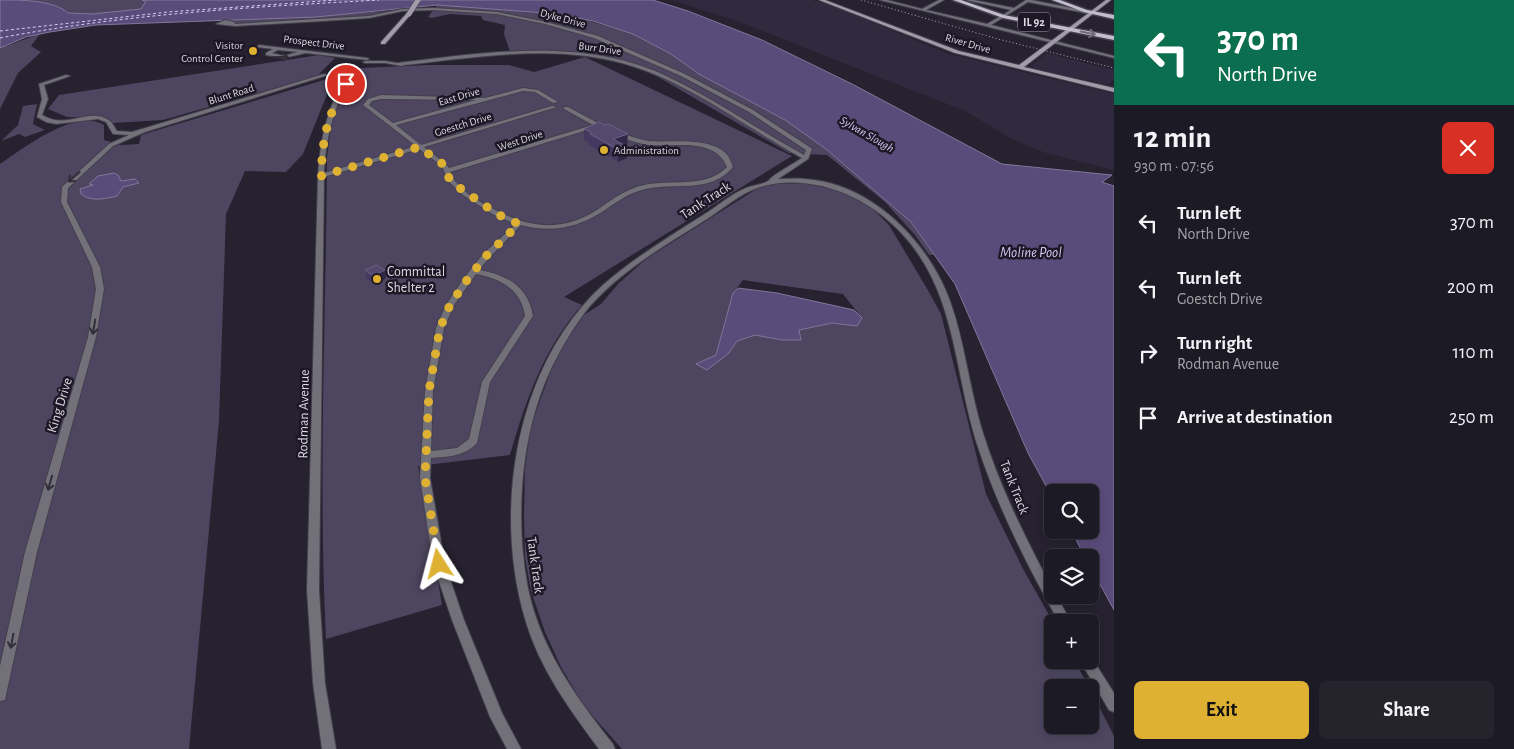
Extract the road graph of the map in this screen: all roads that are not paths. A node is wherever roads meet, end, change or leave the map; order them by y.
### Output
1 (418, 0) edge
2 (821, 0) edge
3 (882, 0) edge
4 (942, 0) edge
5 (956, 0) edge
6 (968, 0) edge
7 (1028, 0) edge
8 (1055, 0) edge
9 (1108, 0) edge
10 (1014, 9) junction
11 (923, 10) junction
12 (917, 13) dead end
13 (1091, 13) junction
14 (1003, 16) junction
15 (1114, 17) edge
16 (233, 23) dead end
17 (987, 26) junction
18 (1070, 29) junction
19 (1114, 38) edge
20 (1052, 42) junction
21 (383, 43) dead end
22 (259, 46) dead end
23 (277, 48) junction
24 (306, 51) junction
25 (633, 53) junction
26 (609, 57) junction
27 (1114, 57) edge
28 (366, 60) joint
29 (397, 64) junction
30 (405, 66) dead end
31 (1020, 67) junction
32 (326, 75) dead end
33 (68, 76) dead end
34 (38, 78) dead end
35 (53, 79) joint
36 (43, 83) junction
37 (346, 84) dead end
38 (1114, 89) edge
39 (451, 98) junction
40 (484, 99) junction
41 (368, 102) joint
42 (560, 104) junction
43 (454, 108) junction
44 (64, 124) joint
45 (391, 125) junction
46 (598, 125) junction
47 (113, 131) junction
48 (142, 132) junction
49 (111, 145) junction
50 (419, 147) junction
51 (806, 158) junction
52 (447, 171) junction
53 (321, 176) junction
54 (771, 181) junction
55 (519, 224) junction
56 (474, 271) junction
57 (427, 455) junction
58 (1061, 614) edge
59 (1092, 669) edge
60 (0, 695) edge
61 (1114, 705) edge
62 (329, 749) edge
63 (514, 749) edge
64 (608, 749) edge

1 - 21 street, bridge
2 - 31 street, River Drive
3 - 11 street
4 - 11 street
5 - 14 main road, IL 92
6 - 10 street
7 - 10 street
7 - 13 street
8 - 13 main road, IL 92
9 - 13 street
10 - 14 street
11 - 12 street
11 - 17 street
13 - 15 main road, IL 92
13 - 18 street
14 - 17 street
14 - 18 main road, IL 92
16 - 25 street, Dyke Drive
17 - 20 street
18 -> 19 main road, IL 92
18 - 20 street
20 - 27 street
20 - 31 street
22 - 23 street, Prospect Drive
23 - 24 street, Prospect Drive
23 -> 24 street
24 - 28 street, Prospect Drive
25 - 26 street
25 - 51 street, Dyke Drive
26 - 29 street, Burr Drive
26 - 51 street, Burr Drive
28 - 29 street, Burr Drive
29 - 30 street, Burr Drive
31 - 38 street, River Drive
32 - 48 street, Blunt Road
33 - 35 street
34 - 36 street
35 - 36 street
36 - 44 street
37 - 53 street, Rodman Avenue
39 - 40 street
39 - 41 street
39 - 43 street
40 - 42 street, East Drive
40 - 43 street, East Drive
41 - 45 street
42 - 46 street
42 - 50 street, Goestch Drive
43 - 45 street, East Drive
44 - 47 street, Blunt Road
45 - 50 street
46 - 52 street, West Drive
46 - 55 street
47 - 48 street, Blunt Road
47 - 49 street
48 - 49 street, Blunt Road
49 -> 60 street, King Drive
50 - 52 street
50 - 53 street, Goestch Drive
51 - 54 street
52 - 55 street
53 - 62 street, Rodman Avenue
54 - 58 street, Tank Track
54 - 64 street, Tank Track
55 - 56 street
56 - 57 street
56 - 57 street
57 - 63 street
59 - 61 street

